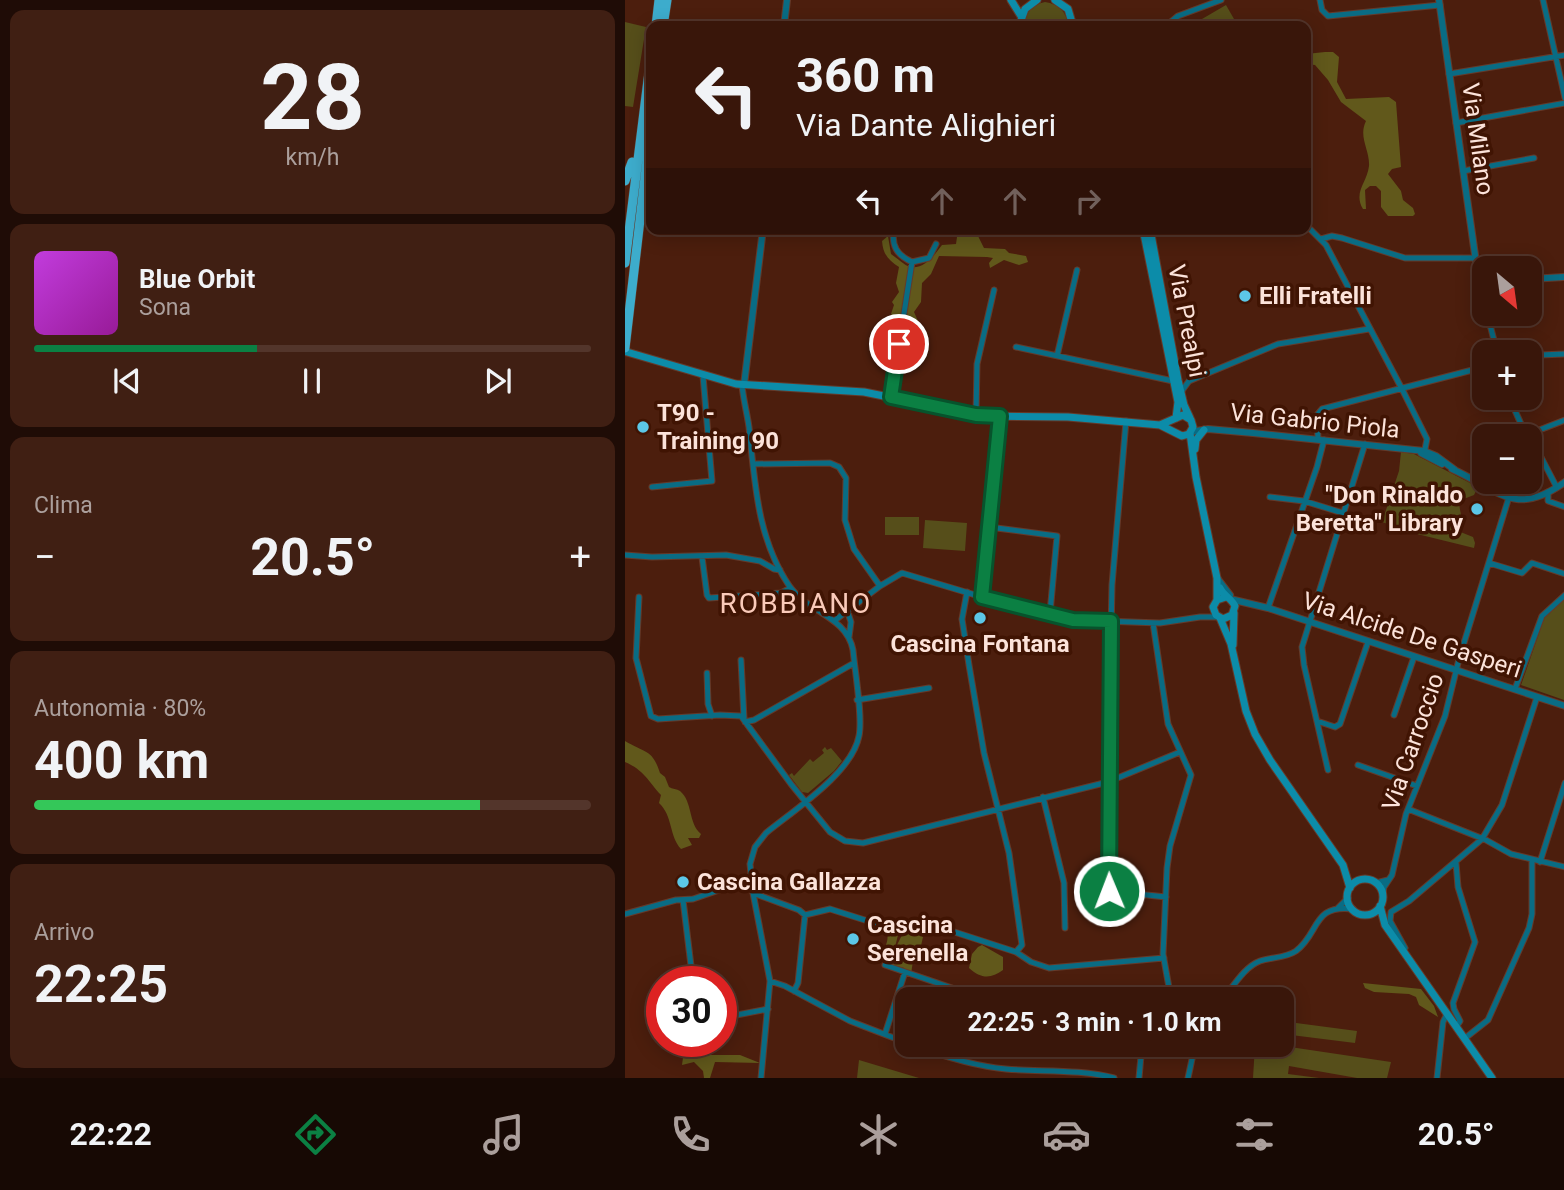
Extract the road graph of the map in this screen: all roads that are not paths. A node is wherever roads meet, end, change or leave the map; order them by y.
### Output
1 (659, 0) edge
2 (667, 0) edge
3 (787, 0) edge
4 (1011, 0) edge
5 (1037, 0) edge
6 (1055, 0) edge
7 (1221, 0) edge
8 (1320, 0) edge
9 (1543, 0) edge
10 (1073, 1) edge
11 (1439, 3) edge
12 (1070, 13) junction
13 (1021, 16) junction
14 (657, 21) edge
15 (664, 21) edge
16 (785, 21) edge
17 (1020, 21) edge
18 (1072, 21) edge
19 (1172, 21) edge
20 (1564, 55) edge
21 (1554, 58) junction
22 (1449, 74) junction
23 (646, 99) joint
24 (1564, 100) edge
25 (1456, 123) junction
26 (1534, 158) dead end
27 (1463, 171) junction
28 (646, 172) edge
29 (625, 181) edge
30 (646, 223) edge
31 (1311, 230) edge
32 (762, 235) edge
33 (894, 235) edge
34 (1144, 235) edge
35 (1151, 235) edge
36 (1321, 239) junction
37 (936, 244) dead end
38 (637, 253) junction
39 (1475, 256) edge
40 (1472, 258) edge
41 (912, 262) junction
42 (625, 263) edge
43 (1077, 270) dead end
44 (1564, 277) edge
45 (1542, 278) edge
46 (994, 290) dead end
47 (1369, 329) junction
48 (1016, 347) dead end
49 (626, 349) edge
50 (1564, 354) edge
51 (1542, 355) edge
52 (1057, 356) junction
53 (1472, 370) edge
54 (703, 376) junction
55 (1176, 380) junction
56 (1189, 381) junction
57 (743, 384) junction
58 (1402, 389) junction
59 (1181, 392) junction
60 (891, 397) junction
61 (976, 415) junction
62 (1000, 416) junction
63 (1175, 419) junction
64 (1564, 420) edge
65 (1126, 421) junction
66 (1160, 425) junction
67 (1191, 427) junction
68 (1542, 429) edge
69 (1206, 430) junction
70 (1176, 432) junction
71 (1321, 439) junction
72 (1365, 444) junction
73 (1425, 454) junction
74 (1542, 459) edge
75 (753, 464) junction
76 (1196, 473) junction
77 (1564, 482) edge
78 (1556, 486) junction
79 (652, 487) dead end
80 (1543, 494) junction
81 (1270, 497) dead end
82 (1509, 497) junction
83 (1305, 500) junction
84 (1564, 507) edge
85 (1344, 513) junction
86 (989, 527) junction
87 (625, 555) edge
88 (702, 556) junction
89 (1489, 563) junction
90 (780, 570) junction
91 (1564, 574) edge
92 (1217, 578) junction
93 (880, 586) junction
94 (791, 588) junction
95 (967, 592) junction
96 (1564, 595) edge
97 (639, 597) dead end
98 (982, 597) junction
99 (1231, 599) junction
100 (1247, 602) junction
101 (1215, 604) junction
102 (1268, 608) junction
103 (847, 610) junction
104 (1235, 611) junction
105 (1050, 613) junction
106 (1200, 617) junction
107 (1219, 618) junction
108 (834, 621) junction
109 (1111, 621) junction
110 (1309, 622) junction
111 (1152, 623) junction
112 (849, 637) junction
113 (1368, 642) junction
114 (1234, 656) junction
115 (1414, 657) junction
116 (741, 660) dead end
117 (854, 663) junction
118 (1457, 671) junction
119 (707, 673) dead end
120 (929, 688) dead end
121 (1515, 689) junction
122 (1537, 697) junction
123 (857, 700) junction
124 (1564, 706) edge
125 (1394, 715) dead end
126 (712, 716) junction
127 (744, 721) junction
128 (1317, 721) junction
129 (1180, 752) junction
130 (1358, 765) dead end
131 (1329, 770) dead end
132 (1108, 782) junction
133 (1564, 783) edge
134 (1417, 786) junction
135 (1043, 797) junction
136 (805, 801) junction
137 (998, 808) junction
138 (1408, 808) junction
139 (1482, 839) junction
140 (1532, 860) junction
141 (1540, 862) junction
142 (1456, 863) junction
143 (1343, 864) junction
144 (1564, 867) edge
145 (1391, 878) junction
146 (751, 879) junction
147 (1361, 880) junction
148 (1376, 883) junction
149 (1350, 888) junction
150 (753, 893) junction
151 (1383, 893) junction
152 (1166, 897) junction
153 (1348, 898) junction
154 (683, 900) junction
155 (1380, 906) junction
156 (1353, 909) junction
157 (1335, 910) junction
158 (625, 914) edge
159 (805, 915) junction
160 (1365, 915) junction
161 (1385, 925) junction
162 (1065, 928) dead end
163 (1016, 953) junction
164 (1406, 955) junction
165 (1164, 958) junction
166 (885, 965) dead end
167 (691, 966) edge
168 (905, 972) junction
169 (770, 981) junction
170 (949, 987) edge
171 (1169, 987) edge
172 (1233, 987) edge
173 (794, 991) junction
174 (768, 1009) junction
175 (1447, 1014) junction
176 (737, 1015) edge
177 (1456, 1027) junction
178 (885, 1034) junction
179 (895, 1038) edge
180 (1464, 1039) junction
181 (945, 1057) edge
182 (1141, 1057) edge
183 (1192, 1057) edge
184 (1001, 1069) junction
185 (998, 1076) dead end
186 (761, 1078) edge
187 (1114, 1078) edge
188 (1139, 1078) edge
189 (1188, 1078) edge
190 (1438, 1078) edge
191 (1492, 1078) edge

1 - 14 highway
2 - 15 highway
3 - 16 street
4 - 13 main road
5 - 13 main road
6 - 12 main road
7 - 19 street
8 - 11 street
9 - 21 street
10 - 12 main road
11 - 22 street, Via Milano
12 - 18 main road
13 - 17 main road
20 - 21 street
21 - 22 street
21 - 24 street
22 - 25 street, Via Milano
23 - 29 highway
23 - 42 highway
24 - 25 street
25 - 27 street, Via Milano
26 - 27 street
27 - 39 street, Via Milano
28 - 38 highway
30 - 38 highway
31 - 36 street
32 - 57 street
33 - 41 street
34 - 55 main road, Via Prealpi
35 - 55 main road, Via Prealpi
36 - 40 street
36 - 47 street
37 - 41 street
38 - 49 highway
41 - 60 street
43 - 52 street
44 - 45 street
46 - 61 street
47 - 56 street
47 - 58 street
48 - 52 street
49 - 54 main road
50 - 51 street
52 - 55 street
53 - 58 street
54 - 57 main road
54 - 79 street
55 - 56 street
55 - 59 main road, Via Prealpi
55 - 63 main road, Via Prealpi
56 - 59 street
57 - 60 main road
57 - 75 street
58 - 71 street
58 - 73 street
59 - 67 main road, Via Prealpi
60 - 61 main road
61 - 62 main road
62 - 65 main road
62 - 86 street
63 - 66 main road
63 - 67 main road
63 - 70 main road, Via Prealpi
64 - 68 street
65 - 66 main road
65 - 109 street
66 - 70 main road
67 - 69 street, Via Gabrio Piola
67 - 70 main road
67 - 76 main road, Via Prealpi
69 - 71 street, Via Gabrio Piola
69 - 76 main road
70 - 76 main road
71 - 72 street, Via Gabrio Piola
71 - 83 street
72 - 73 street, Via Gabrio Piola
72 - 85 street
73 - 82 street
74 - 78 street
75 - 90 street
75 - 93 street
76 - 92 main road
77 - 78 street
77 - 80 street
78 - 80 street
80 - 82 street
80 - 84 street
81 - 83 street
82 - 89 street, Via Carroccio
83 - 85 street
83 - 102 street
85 - 110 street
86 - 98 street
86 - 105 street
87 - 88 street
88 - 90 street
88 - 94 street
89 - 91 street
89 - 118 street, Via Carroccio
90 - 94 street
92 - 99 main road
92 - 99 street
92 - 101 main road
93 - 95 street
93 - 103 street
94 - 108 street
95 - 98 street
95 - 137 street
96 - 121 street
97 - 126 street
98 - 105 street
99 - 100 street, Via Alcide De Gasperi
99 - 101 main road
99 - 104 main road
100 - 102 street, Via Alcide De Gasperi
100 - 104 street
101 - 106 street
101 - 107 main road
102 - 110 street, Via Alcide De Gasperi
103 - 108 street
103 - 112 street
104 - 107 main road
104 - 114 main road
105 - 109 street
106 - 107 street
106 - 111 street
107 - 114 main road
108 - 112 street
109 - 111 street
109 - 132 street
110 - 113 street, Via Alcide De Gasperi
110 - 128 street
111 - 129 street
112 - 117 street
113 - 115 street, Via Alcide De Gasperi
113 - 128 street
114 - 143 main road
115 - 118 street, Via Alcide De Gasperi
115 - 125 street
116 - 127 street
117 - 123 street
117 - 127 street
118 - 121 street, Via Alcide De Gasperi
118 - 134 street, Via Carroccio
119 - 126 street
120 - 123 street
121 - 122 street, Via Alcide De Gasperi
122 - 124 street, Via Alcide De Gasperi
122 - 139 street
123 - 136 street
126 - 127 street
127 - 136 street
128 - 131 street
129 - 132 street
129 - 152 street
130 - 134 street
132 - 135 street
132 - 152 street
133 - 141 street
134 - 138 street, Via Carroccio
135 - 137 street
135 - 162 street
136 - 137 street
136 - 146 street
137 - 163 street
138 - 139 street
138 - 145 street, Via Carroccio
139 - 140 street
139 - 142 street
140 - 141 street
140 - 180 street
141 - 144 street
142 - 164 street
142 - 177 street
143 - 147 main road
143 - 149 main road
145 - 148 street
145 - 151 street, Via Carroccio
146 - 150 street
146 - 154 street
147 - 148 main road
147 - 149 main road
148 - 151 main road
149 - 153 main road
150 - 159 street
150 - 169 street
151 - 155 main road
152 - 165 street
153 - 156 main road
153 - 157 street
154 - 158 street
154 - 167 street
155 - 160 main road
155 - 161 main road
156 - 157 street
156 - 160 main road
157 - 172 street
159 - 163 street
159 - 173 street
160 - 161 main road
161 - 164 main road
163 - 165 street
164 - 175 main road
165 - 171 street
166 - 168 street
168 - 170 street
168 - 178 street
169 - 173 street
169 - 174 street
173 - 178 street
174 - 176 street
174 - 186 street
175 - 177 main road
175 - 190 street
177 - 180 main road
178 - 179 street
180 - 191 main road
181 - 184 street
182 - 188 street
183 - 189 street
184 - 185 street
184 - 187 street

